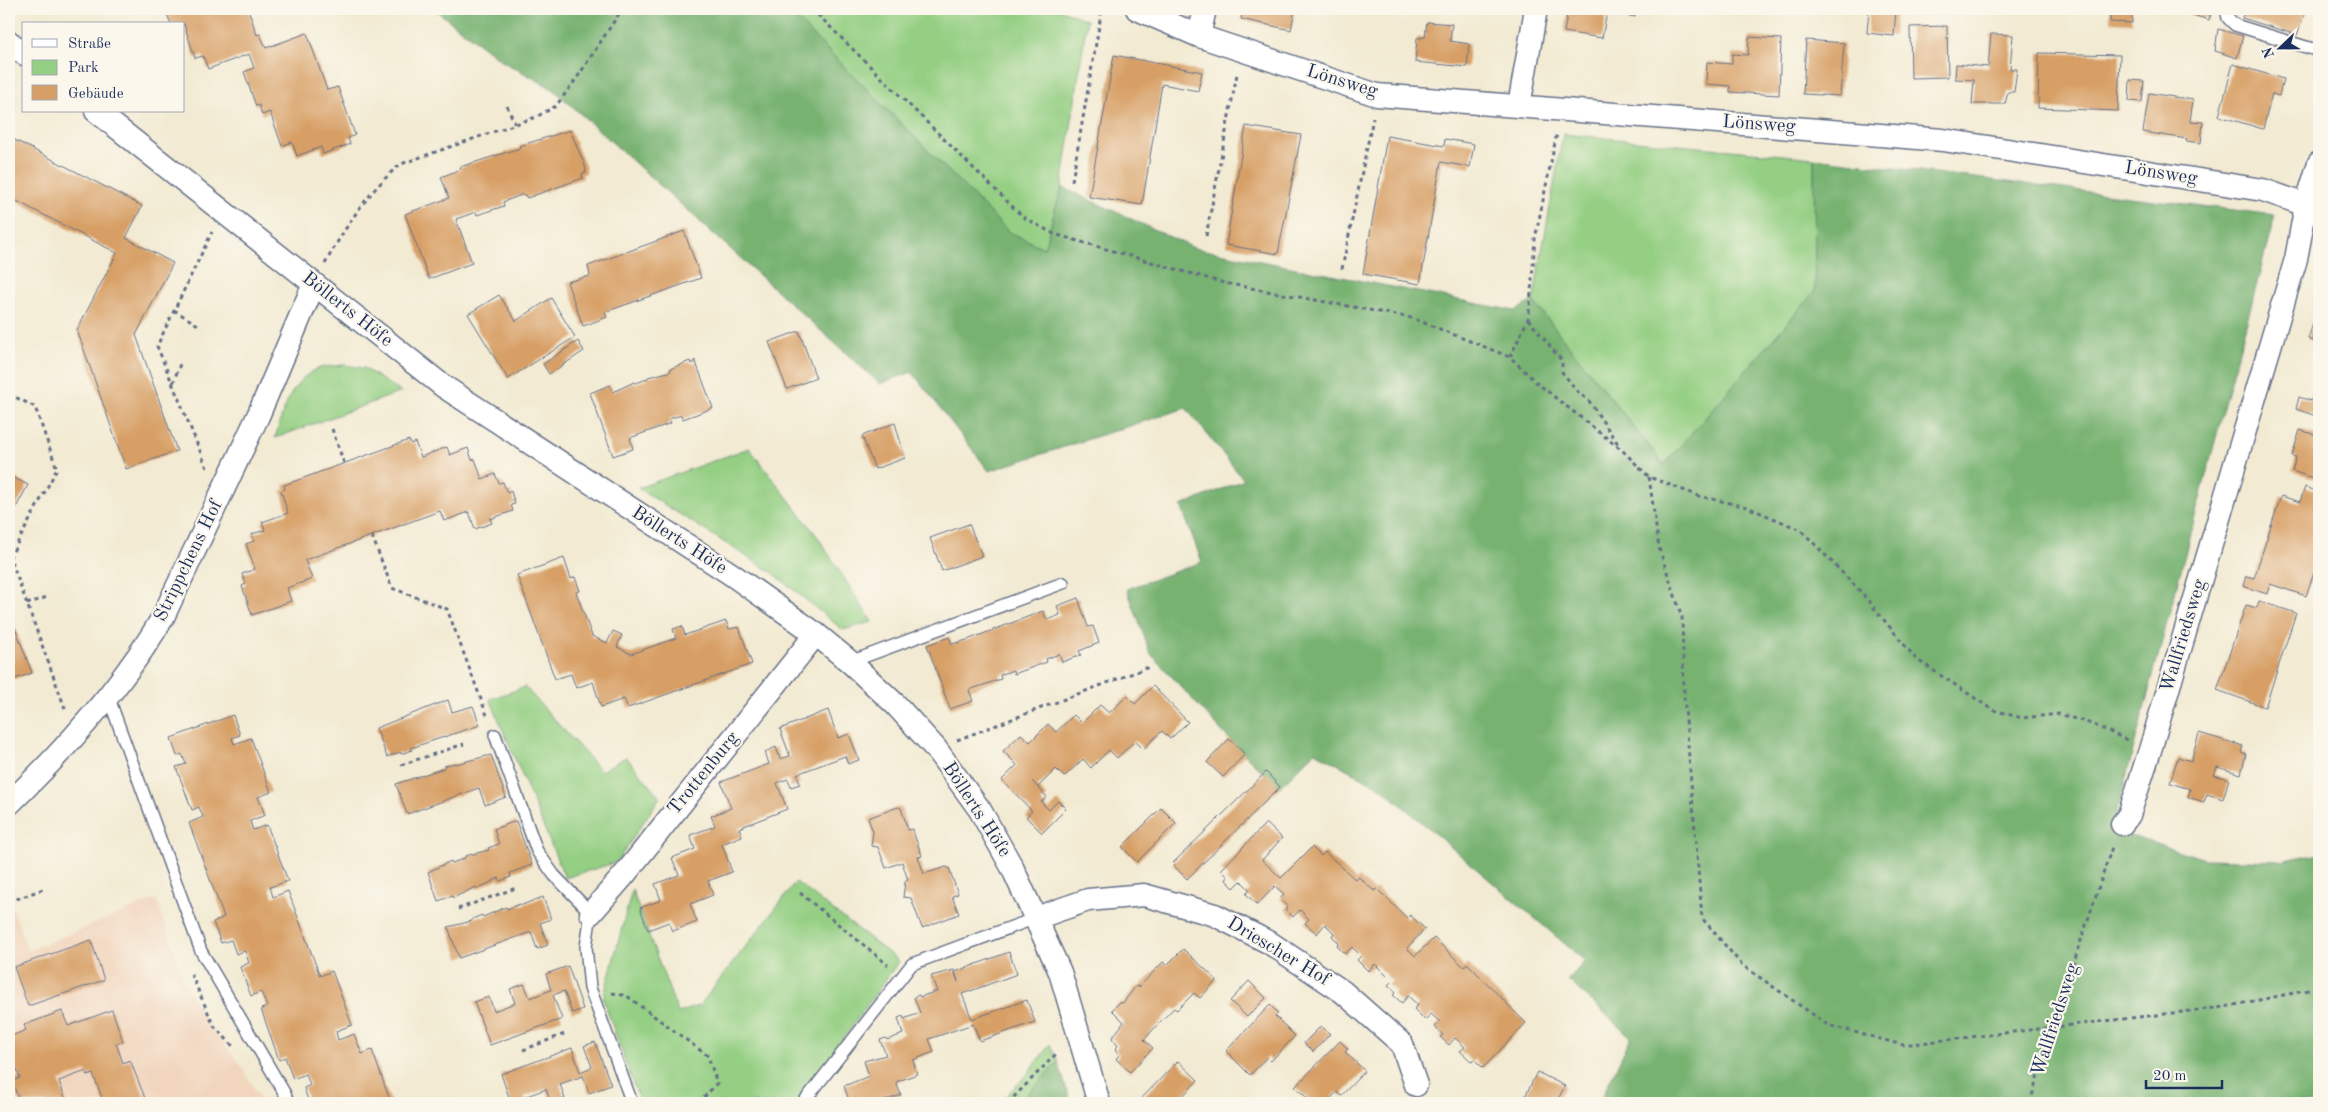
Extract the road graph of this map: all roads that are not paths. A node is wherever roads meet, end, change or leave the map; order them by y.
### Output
1 (1137, 9) edge
2 (1205, 9) edge
3 (1536, 9) edge
4 (2226, 9) edge
5 (1199, 36) junction
6 (9, 42) edge
7 (2319, 51) edge
8 (22, 52) edge
9 (1519, 106) junction
10 (97, 112) edge
11 (2319, 163) edge
12 (2313, 210) edge
13 (314, 284) junction
14 (1063, 583) dead end
15 (816, 634) junction
16 (850, 662) junction
17 (108, 696) junction
18 (495, 735) road end
19 (9, 804) edge
20 (2122, 824) road end
21 (591, 913) junction
22 (1036, 918) junction
23 (1416, 1085) dead end
24 (288, 1103) edge
25 (632, 1103) edge
26 (803, 1103) edge
27 (1098, 1103) edge

1 - 5 street, Lönsweg
2 - 5 street
3 - 9 street
4 - 7 lane
5 - 9 street, Lönsweg
6 - 8 street
9 - 12 street, Lönsweg
10 - 13 street, Böllerts Höfe
11 - 12 street, Wallfriedsweg
12 - 20 street, Wallfriedsweg
13 - 15 street, Böllerts Höfe
13 - 17 street, Strippchens Hof
14 - 16 lane
15 - 16 street, Böllerts Höfe
15 - 21 street, Trottenburg
16 - 22 street, Böllerts Höfe
17 - 19 street, Strippchens Hof
17 - 24 lane
18 - 21 lane
21 - 25 lane
22 - 23 street, Driescher Hof
22 - 26 lane
22 - 27 street, Böllerts Höfe

